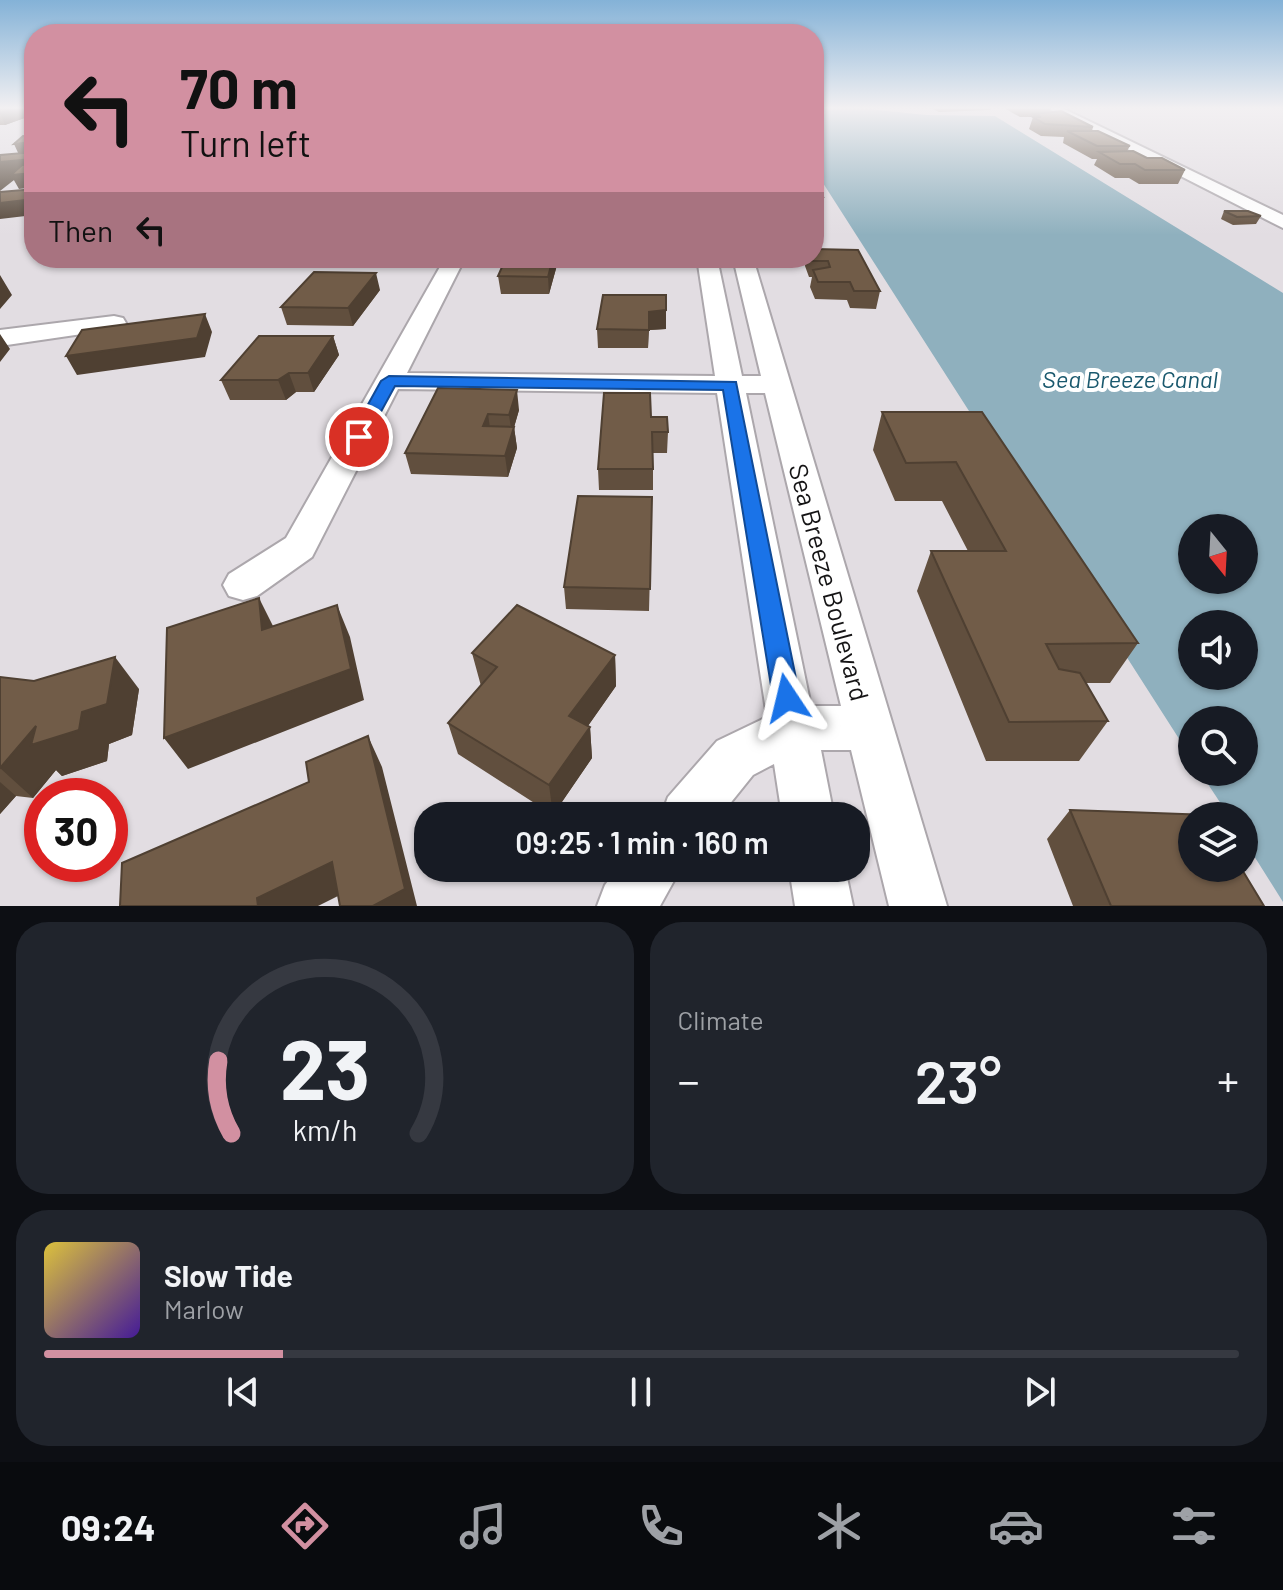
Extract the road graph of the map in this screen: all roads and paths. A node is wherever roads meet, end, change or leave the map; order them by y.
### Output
1 (1138, 150) edge
2 (1168, 150) edge
3 (1283, 205) edge
4 (1283, 222) edge
5 (450, 268) edge
6 (709, 268) edge
7 (746, 268) edge
8 (114, 323) edge
9 (0, 338) edge
10 (389, 381) junction
11 (730, 385) junction
12 (777, 385) junction
13 (243, 585) dead end
14 (870, 727) junction
15 (792, 729) junction
16 (699, 802) edge
17 (805, 802) edge
18 (643, 882) edge
19 (820, 882) edge
20 (626, 906) edge
21 (824, 906) edge
22 (918, 906) edge

1 - 4 street
2 - 3 street
5 - 10 street
6 - 11 street
7 - 12 street, Sea Breeze Boulevard
8 - 9 street
10 - 11 street
10 - 13 street
11 - 12 street
11 - 15 street
12 - 14 street, Sea Breeze Boulevard
14 - 15 street
14 - 22 street, Sea Breeze Boulevard
15 - 16 street
15 - 17 street
18 - 20 street
19 - 21 street

